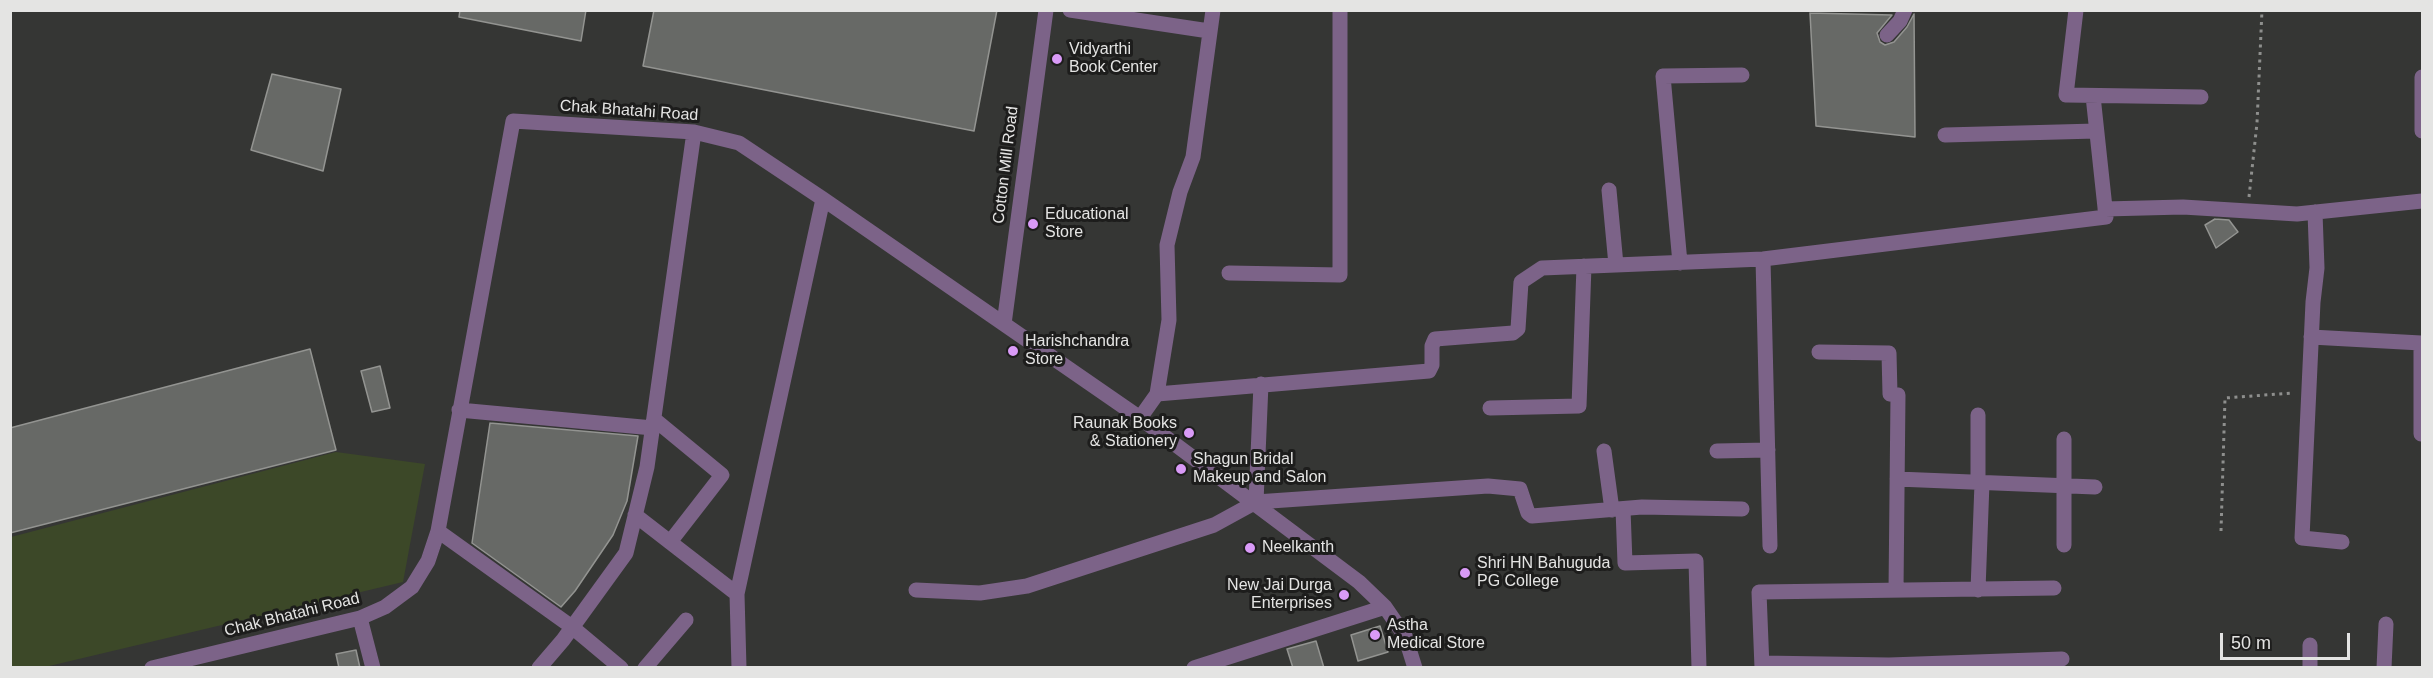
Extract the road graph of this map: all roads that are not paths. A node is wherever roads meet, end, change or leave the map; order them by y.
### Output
1 (1046, 10) edge
2 (1070, 10) edge
3 (1213, 10) edge
4 (1340, 10) edge
5 (1905, 10) edge
6 (2076, 10) edge
7 (1124, 15) edge
8 (1209, 30) junction
9 (1887, 35) dead end
10 (1742, 75) dead end
11 (2422, 77) edge
12 (2093, 96) junction
13 (2201, 97) dead end
14 (2097, 131) junction
15 (2422, 131) edge
16 (694, 132) junction
17 (1945, 135) dead end
18 (1609, 190) dead end
19 (823, 199) junction
20 (2422, 201) edge
21 (2105, 209) junction
22 (2315, 212) junction
23 (1764, 259) junction
24 (1680, 262) junction
25 (1616, 265) junction
26 (1584, 267) junction
27 (1229, 273) dead end
28 (1004, 324) junction
29 (2311, 337) junction
30 (1819, 352) dead end
31 (1262, 384) junction
32 (1156, 394) junction
33 (1490, 408) dead end
34 (459, 410) junction
35 (1978, 415) dead end
36 (1140, 418) junction
37 (654, 424) junction
38 (2421, 434) edge
39 (2064, 439) dead end
40 (1768, 450) junction
41 (1604, 451) dead end
42 (1717, 451) dead end
43 (1897, 479) junction
44 (1980, 483) junction
45 (2095, 486) dead end
46 (2064, 487) junction
47 (1256, 502) junction
48 (1742, 509) dead end
49 (1618, 510) junction
50 (635, 515) junction
51 (438, 531) junction
52 (670, 542) junction
53 (2342, 542) dead end
54 (2064, 545) dead end
55 (1770, 546) dead end
56 (2054, 588) dead end
57 (916, 590) dead end
58 (1896, 590) junction
59 (1978, 590) junction
60 (737, 594) junction
61 (1385, 607) junction
62 (360, 618) junction
63 (686, 620) dead end
64 (2386, 624) dead end
65 (572, 627) junction
66 (2310, 645) dead end
67 (2062, 659) dead end
68 (1762, 665) edge
69 (1889, 666) edge
70 (152, 668) edge
71 (373, 668) edge
72 (539, 668) edge
73 (621, 668) edge
74 (645, 668) edge
75 (739, 668) edge
76 (1194, 668) edge
77 (1415, 668) edge
78 (1699, 668) edge
79 (2310, 668) edge
80 (2384, 668) edge

1 - 28 street, Cotton Mill Road
2 - 7 street
3 - 8 street
4 - 27 street
5 - 9 street
6 - 12 street
7 - 8 street
8 - 32 street
10 - 24 street
11 - 15 street
12 - 13 street
12 - 14 street
14 - 17 street
14 - 21 street
16 - 19 street, Chak Bhatahi Road
16 - 34 street, Chak Bhatahi Road
16 - 37 street
18 - 25 street
19 - 28 street, Chak Bhatahi Road
19 - 60 street
20 - 22 street
21 - 22 street
21 - 23 street
22 - 29 street
23 - 24 street
23 - 40 street
24 - 25 street
25 - 26 street
26 - 31 street
26 - 33 street
28 - 36 street, Chak Bhatahi Road
29 - 38 street
29 - 53 street
30 - 43 street
31 - 32 street
31 - 47 street
32 - 36 street
34 - 37 street
34 - 51 street, Chak Bhatahi Road
35 - 44 street
36 - 47 street, Chak Bhatahi Road
37 - 50 street
37 - 52 street
39 - 46 street
40 - 42 street
40 - 55 street
41 - 49 street
43 - 44 street
43 - 58 street
44 - 46 street
44 - 59 street
45 - 46 street
46 - 54 street
47 - 49 street
47 - 57 street
47 - 61 street, Chak Bhatahi Road
48 - 49 street
49 - 78 street
50 - 52 street
50 - 65 street
51 - 62 street, Chak Bhatahi Road
51 - 65 street
52 - 60 street
56 - 59 street
58 - 59 street
58 - 68 street
60 - 75 street
61 - 76 street
61 - 77 street, Chak Bhatahi Road
62 - 70 street, Chak Bhatahi Road
62 - 71 street
63 - 74 street
64 - 80 street
65 - 72 street
65 - 73 street
66 - 79 street
67 - 69 street
68 - 69 street

